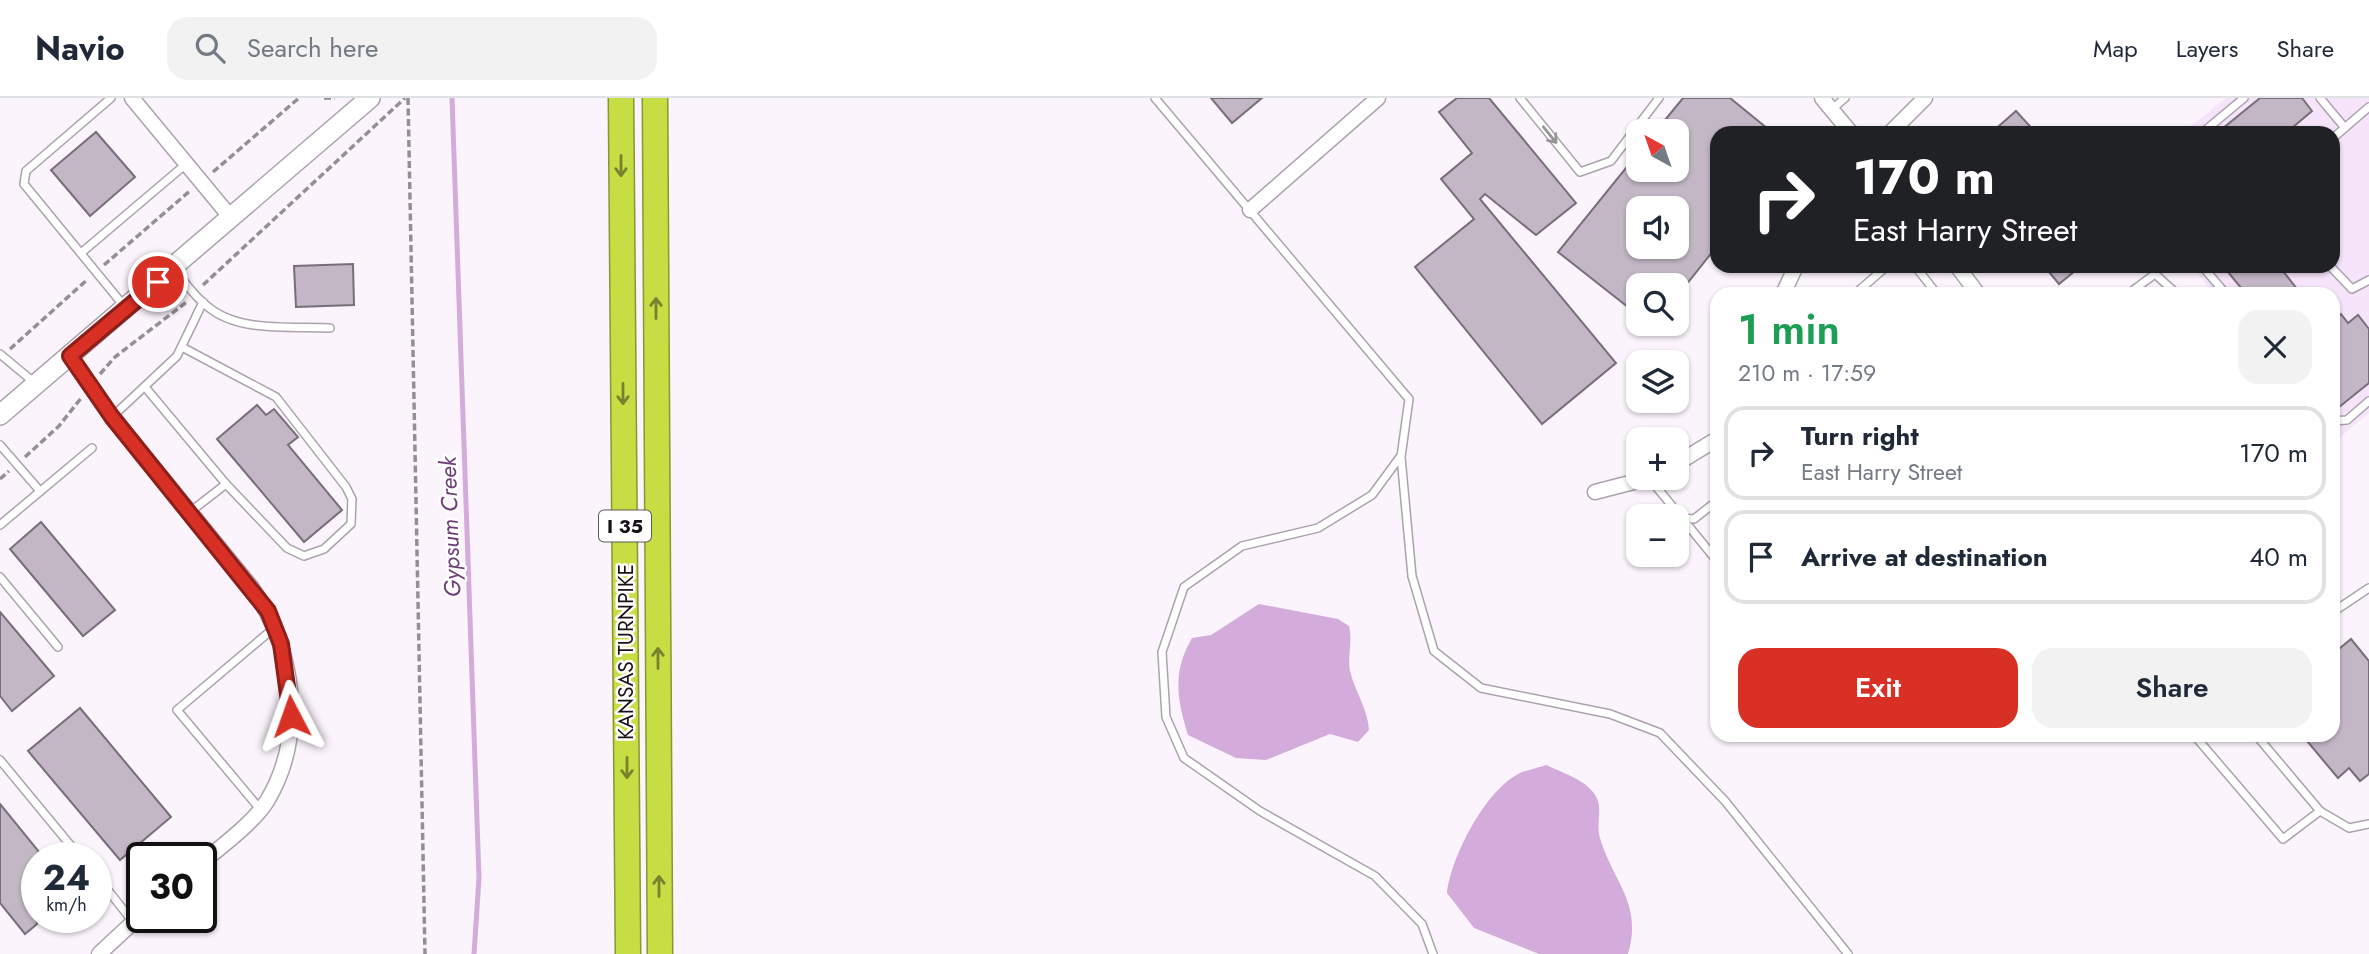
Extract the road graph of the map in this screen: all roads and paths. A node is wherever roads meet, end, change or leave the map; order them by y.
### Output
1 (110, 98) edge
2 (132, 98) edge
3 (299, 98) edge
4 (324, 98) edge
5 (335, 98) edge
6 (370, 98) edge
7 (407, 98) edge
8 (621, 98) edge
9 (655, 98) edge
10 (1155, 98) edge
11 (1520, 98) edge
12 (1659, 98) edge
13 (1844, 98) edge
14 (1925, 98) edge
15 (2244, 98) edge
16 (2320, 98) edge
17 (1370, 101) edge
18 (1826, 104) edge
19 (2369, 107) edge
20 (388, 113) dead end
21 (1845, 126) edge
22 (1897, 126) edge
23 (2210, 126) edge
24 (2346, 128) junction
25 (2340, 133) edge
26 (186, 164) junction
27 (202, 181) junction
28 (1250, 210) junction
29 (232, 219) junction
30 (81, 253) junction
31 (174, 268) junction
32 (96, 272) junction
33 (1879, 273) edge
34 (1920, 273) edge
35 (1962, 273) edge
36 (2208, 273) edge
37 (2337, 273) edge
38 (2369, 280) edge
39 (1863, 287) edge
40 (1932, 287) edge
41 (1972, 287) edge
42 (2137, 287) edge
43 (2169, 287) edge
44 (2220, 287) edge
45 (203, 302) junction
46 (127, 308) junction
47 (330, 328) dead end
48 (182, 347) junction
49 (2, 355) edge
50 (70, 356) junction
51 (36, 385) junction
52 (145, 387) junction
53 (2369, 401) edge
54 (0, 415) edge
55 (112, 417) junction
56 (2340, 420) edge
57 (1710, 443) edge
58 (0, 445) edge
59 (92, 448) dead end
60 (1689, 456) edge
61 (1401, 457) junction
62 (226, 484) junction
63 (1626, 484) edge
64 (1659, 490) edge
65 (40, 491) junction
66 (1595, 492) dead end
67 (1670, 504) edge
68 (1710, 506) edge
69 (190, 512) junction
70 (1689, 519) edge
71 (0, 525) edge
72 (1689, 527) edge
73 (1710, 552) edge
74 (0, 577) edge
75 (2369, 588) edge
76 (2340, 607) edge
77 (275, 627) junction
78 (58, 647) dead end
79 (2200, 742) edge
80 (2262, 742) edge
81 (0, 760) edge
82 (260, 808) junction
83 (2320, 811) junction
84 (2369, 824) edge
85 (69, 842) edge
86 (217, 848) edge
87 (112, 892) edge
88 (126, 906) edge
89 (126, 928) edge
90 (99, 954) edge
91 (425, 954) edge
92 (628, 954) edge
93 (660, 954) edge
94 (1433, 954) edge
95 (1848, 954) edge

1 - 30 lane
2 - 26 street
3 - 27 path
4 - 5 path
6 - 29 main road
7 - 20 path
7 - 91 path
8 -> 92 highway, KANSAS TURNPIKE / I 35
93 -> 9 highway, KANSAS TURNPIKE / I 35
10 - 28 lane
11 -> 12 lane
13 - 18 lane
14 - 22 street
15 - 23 lane
16 - 24 lane
17 - 28 street
18 - 21 street
19 - 24 lane
24 - 25 lane
26 - 27 street
26 - 30 lane
27 - 29 street
27 - 32 path
28 - 61 lane
29 - 31 main road
30 - 32 lane
31 - 45 lane
31 - 46 main road
32 - 46 lane
32 - 49 path
33 - 39 lane
34 - 40 lane
35 - 41 street
36 - 44 lane
37 - 38 lane
42 - 43 lane
45 - 47 lane
45 - 48 lane
46 - 50 main road
48 - 52 lane
48 - 62 lane
49 - 51 lane
50 - 51 main road
50 - 55 street
51 - 54 main road
52 - 55 lane
52 - 62 lane
53 - 56 lane
55 - 69 street
57 - 60 street
58 - 65 lane
59 - 65 lane
61 - 94 lane
61 - 95 lane
62 - 69 lane
63 - 66 street
64 - 67 lane
65 - 71 lane
68 - 70 lane
69 - 77 street
72 - 73 lane
74 - 78 lane
75 - 76 lane
77 - 82 street
77 - 82 lane
79 - 83 lane
80 - 83 lane
81 - 85 lane
82 - 86 street
83 - 84 lane
87 - 88 lane
89 - 90 street

